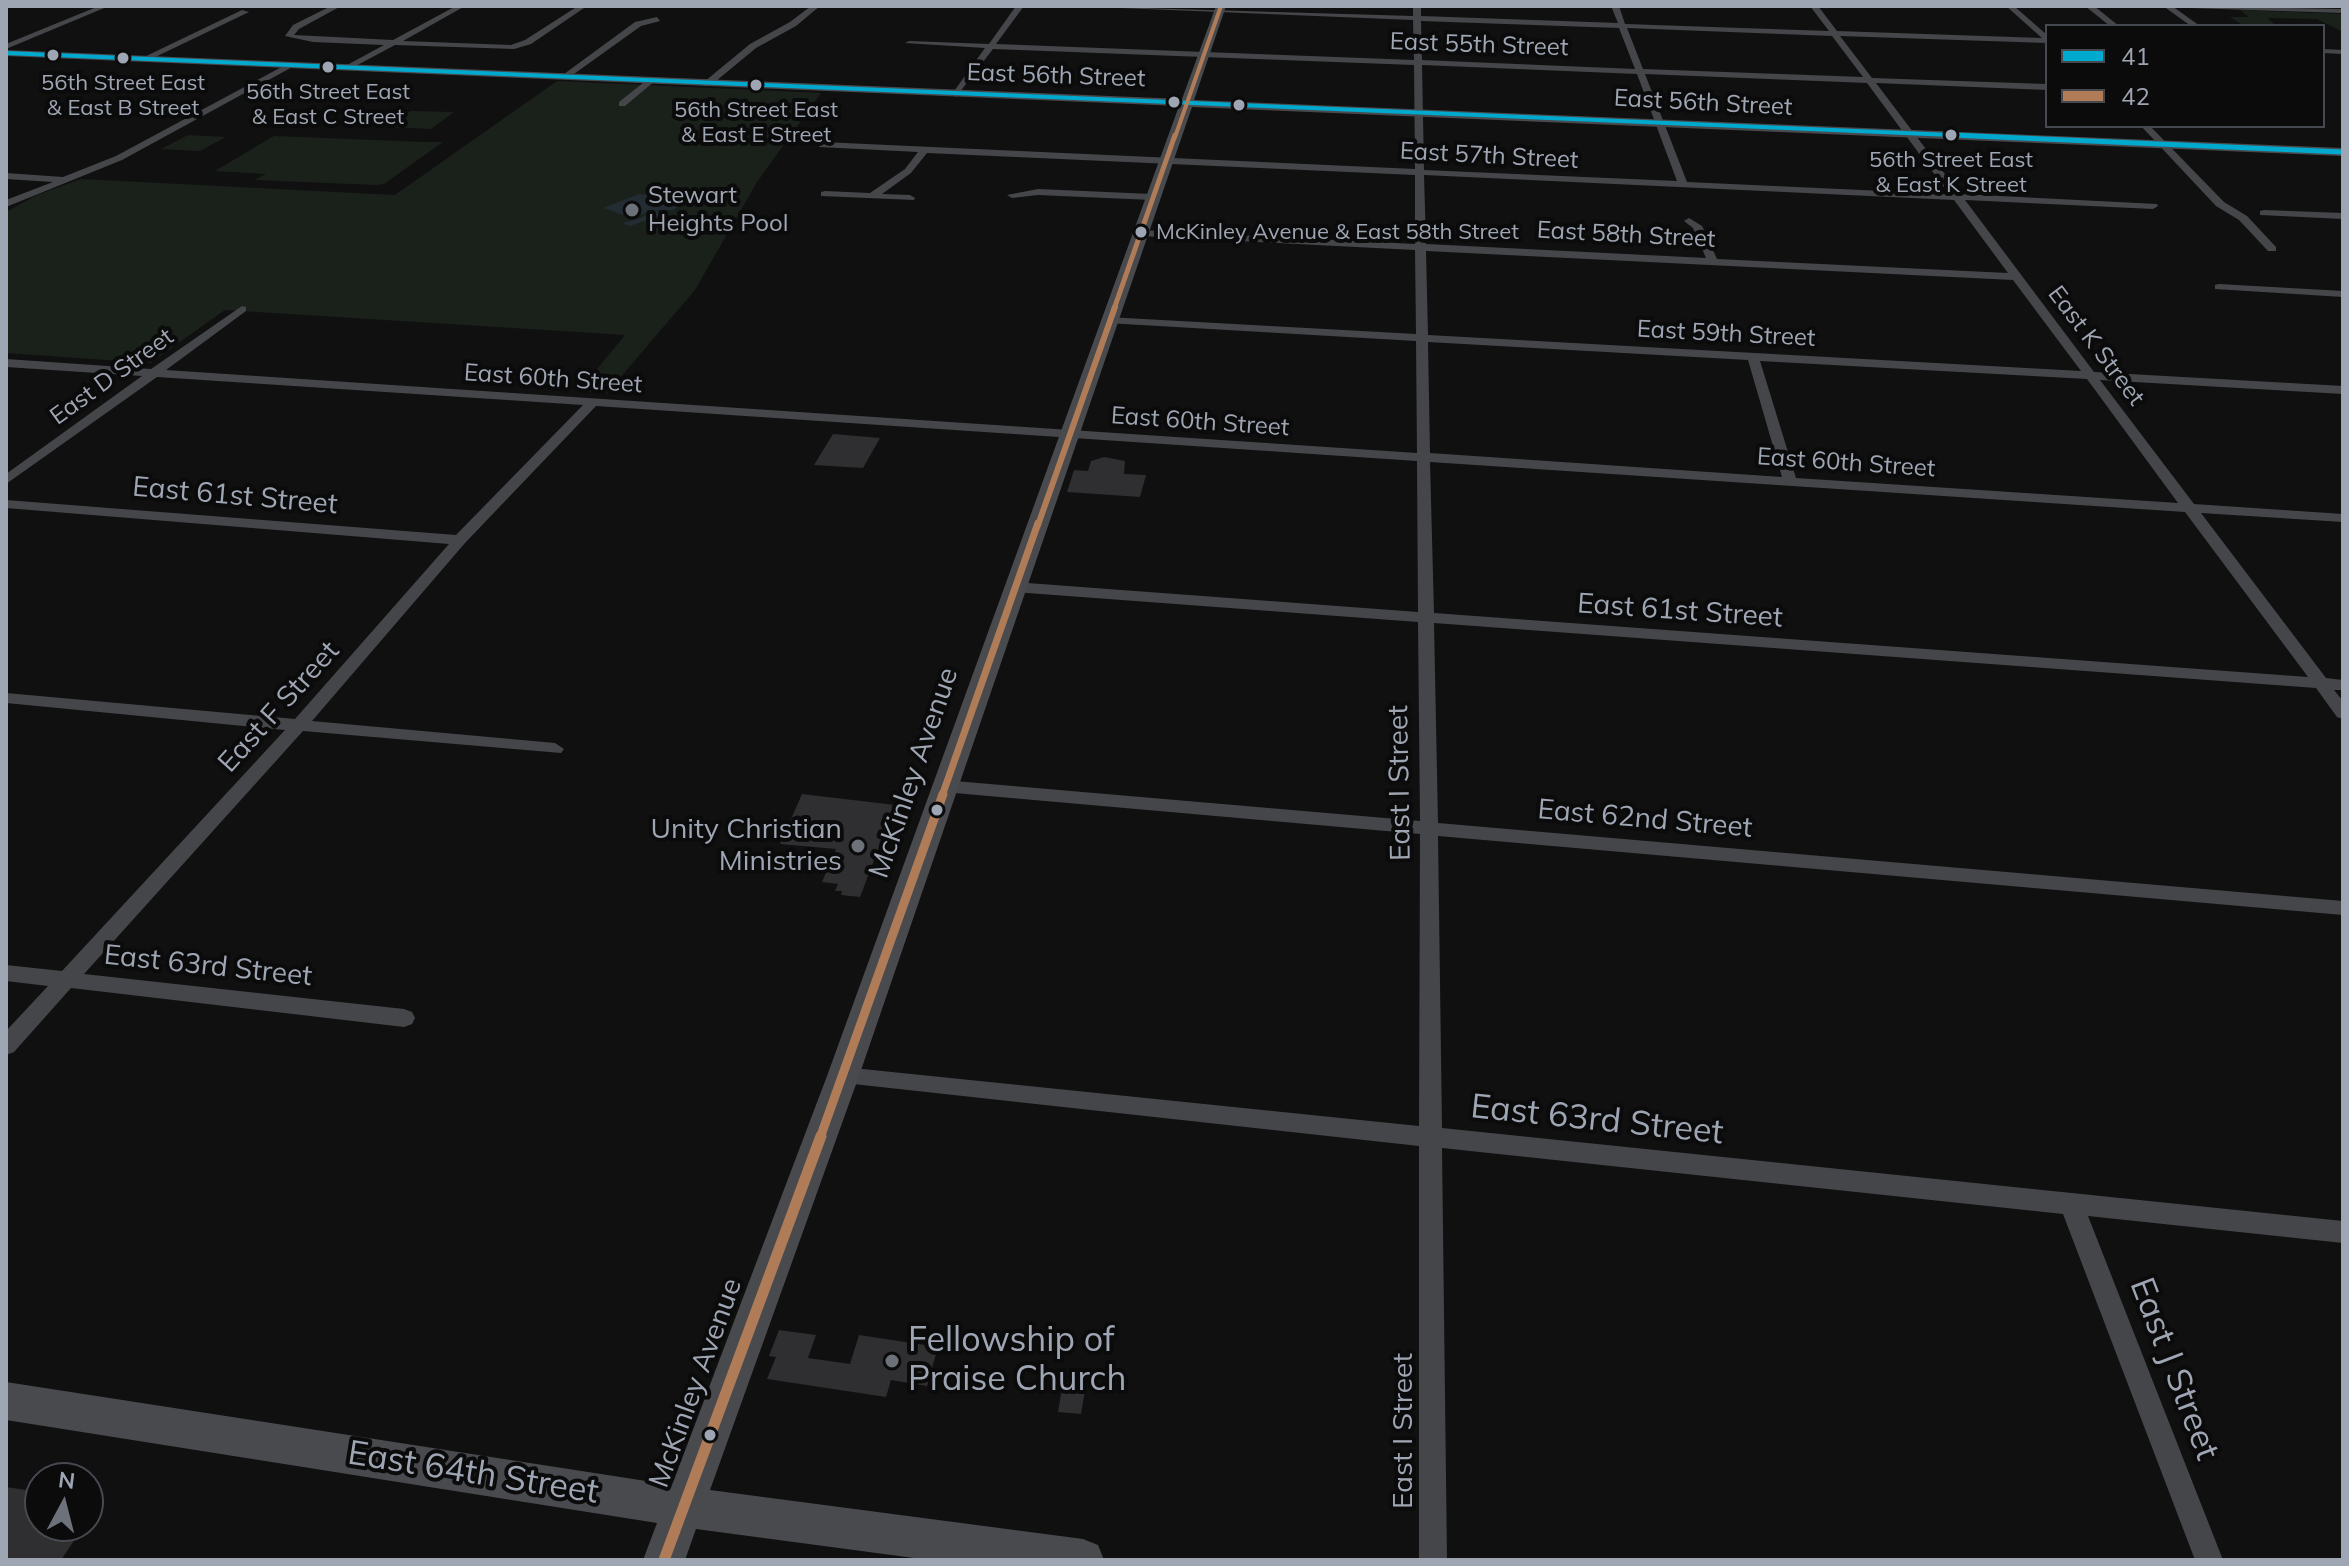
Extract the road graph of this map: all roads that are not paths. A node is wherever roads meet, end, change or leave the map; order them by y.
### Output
1 (105, 6) edge
2 (337, 6) edge
3 (461, 6) edge
4 (583, 6) edge
5 (816, 6) edge
6 (1020, 6) edge
7 (1077, 6) edge
8 (1615, 6) edge
9 (1814, 6) edge
10 (2010, 6) edge
11 (2089, 6) edge
12 (2167, 6) edge
13 (2189, 6) edge
14 (2255, 7) edge
15 (1220, 8) edge
16 (2343, 11) edge
17 (245, 12) dead end
18 (1416, 12) edge
19 (657, 19) dead end
20 (2112, 24) edge
21 (2193, 24) edge
22 (1622, 26) junction
23 (1833, 33) junction
24 (2045, 38) edge
25 (2045, 40) edge
26 (393, 43) junction
27 (909, 43) dead end
28 (992, 46) junction
29 (6, 47) edge
30 (6, 53) edge
31 (1203, 54) junction
32 (144, 59) junction
33 (1418, 62) junction
34 (292, 65) junction
35 (350, 67) junction
36 (1640, 71) junction
37 (564, 77) junction
38 (1868, 80) junction
39 (651, 81) junction
40 (707, 84) junction
41 (2045, 87) edge
42 (956, 94) junction
43 (1185, 103) junction
44 (622, 104) dead end
45 (1418, 113) junction
46 (1659, 123) junction
47 (2147, 128) edge
48 (1909, 134) junction
49 (822, 145) dead end
50 (2163, 145) junction
51 (924, 150) junction
52 (2343, 152) edge
53 (1164, 162) junction
54 (1419, 173) junction
55 (6, 176) edge
56 (64, 180) junction
57 (1683, 185) junction
58 (825, 194) dead end
59 (1012, 195) dead end
60 (872, 196) junction
61 (1152, 197) junction
62 (1955, 197) junction
63 (910, 198) dead end
64 (6, 204) edge
65 (2153, 206) dead end
66 (2264, 213) dead end
67 (2343, 216) edge
68 (1689, 221) dead end
69 (1140, 233) junction
70 (1420, 247) junction
71 (2272, 249) dead end
72 (1713, 262) junction
73 (2015, 277) junction
74 (2219, 287) dead end
75 (2343, 294) edge
76 (242, 309) dead end
77 (1107, 320) junction
78 (1421, 339) junction
79 (1753, 357) junction
80 (6, 363) edge
81 (156, 374) junction
82 (2091, 377) junction
83 (2343, 390) edge
84 (591, 404) junction
85 (1067, 435) junction
86 (1423, 459) junction
87 (6, 480) edge
88 (1790, 482) junction
89 (6, 504) edge
90 (2191, 508) junction
91 (2343, 518) edge
92 (460, 540) junction
93 (1014, 587) junction
94 (1424, 618) junction
95 (2321, 684) junction
96 (2343, 685) edge
97 (6, 698) edge
98 (2343, 713) edge
99 (299, 725) junction
100 (555, 749) dead end
101 (943, 786) junction
102 (1429, 828) junction
103 (2343, 908) edge
104 (6, 973) edge
105 (65, 980) junction
106 (404, 1018) dead end
107 (6, 1046) edge
108 (843, 1076) junction
109 (1431, 1137) junction
110 (2071, 1204) junction
111 (2343, 1232) edge
112 (6, 1401) edge
113 (684, 1507) junction
114 (664, 1560) edge
115 (1083, 1560) edge
116 (1433, 1560) edge
117 (2209, 1560) edge

1 - 29 street
2 - 26 street
3 - 26 street
4 - 26 street
5 - 40 street
6 - 28 street
7 - 15 street
8 - 22 street
9 - 23 street, East K Street
10 - 24 street
11 - 20 street
12 - 21 street
13 - 14 street
14 - 16 street
15 - 18 street
15 - 31 street, McKinley Avenue
17 - 32 street
18 - 22 street
18 - 33 street, East I Street
19 - 37 street
22 - 23 street
22 - 36 street
23 - 25 street
23 - 38 street, East K Street
26 - 35 street
27 - 28 street, East 55th Street
28 - 31 street, East 55th Street
28 - 42 street
30 - 32 street, East 56th Street
31 - 33 street, East 55th Street
31 - 43 street, McKinley Avenue
32 - 34 street, East 56th Street
33 - 36 street, East 55th Street
33 - 45 street, East I Street
34 - 35 street, East 56th Street
34 - 56 street
35 - 37 street, East 56th Street
36 - 38 street, East 55th Street
36 - 46 street
37 - 39 street, East 56th Street
38 - 41 street, East 55th Street
38 - 48 street, East K Street
39 - 40 street, East 56th Street
39 - 44 street
40 - 42 street, East 56th Street
42 - 43 street, East 56th Street
43 - 45 street, East 56th Street
43 - 53 street, McKinley Avenue
45 - 46 street, East 56th Street
45 - 54 street, East I Street
46 - 48 street, East 56th Street
46 - 57 street
47 - 50 street
48 - 50 street, East 56th Street
48 - 62 street, East K Street
49 - 51 street, East 57th Street
50 - 52 street, East 56th Street
50 - 71 street
51 - 53 street, East 57th Street
51 - 60 street
53 - 54 street, East 57th Street
53 - 61 street, McKinley Avenue
54 - 57 street, East 57th Street
54 - 70 street, East I Street
55 - 56 street
56 - 64 street
57 - 62 street, East 57th Street
58 - 60 street
59 - 61 street
60 - 63 street
61 - 69 street, McKinley Avenue
62 - 65 street, East 57th Street
62 - 73 street, East K Street
66 - 67 street
68 - 72 street
69 - 70 street, East 58th Street
69 - 77 street, McKinley Avenue
70 - 72 street, East 58th Street
70 - 78 street, East I Street
72 - 73 street, East 58th Street
73 - 82 street, East K Street
74 - 75 street
76 - 81 street, East D Street
77 - 78 street, East 59th Street
77 - 85 street, McKinley Avenue
78 - 79 street, East 59th Street
78 - 86 street, East I Street
79 - 82 street, East 59th Street
79 - 88 street
80 - 81 street, East 60th Street
81 - 84 street, East 60th Street
81 - 87 street, East D Street
82 - 83 street, East 59th Street
82 - 90 street, East K Street
84 - 85 street, East 60th Street
84 - 92 street, East F Street
85 - 86 street, East 60th Street
85 - 93 street, McKinley Avenue
86 - 88 street, East 60th Street
86 - 94 street, East I Street
88 - 90 street, East 60th Street
89 - 92 street, East 61st Street
90 - 91 street, East 60th Street
90 - 95 street, East K Street
92 - 99 street, East F Street
93 - 94 street, East 61st Street
93 - 101 street, McKinley Avenue
94 - 95 street, East 61st Street
94 - 102 street, East I Street
95 - 96 street, East 61st Street
95 - 98 street, East K Street
97 - 99 street
99 - 100 street
99 - 105 street, East F Street
101 - 102 street, East 62nd Street
101 - 108 street, McKinley Avenue
102 - 103 street, East 62nd Street
102 - 109 street, East I Street
104 - 105 street, East 63rd Street
105 - 106 street, East 63rd Street
105 - 107 street, East F Street
108 - 109 street, East 63rd Street
108 - 113 street, McKinley Avenue
109 - 110 street, East 63rd Street
109 - 116 street, East I Street
110 - 111 street, East 63rd Street
110 - 117 street, East J Street
112 - 113 street, East 64th Street
113 - 114 street, McKinley Avenue
113 - 115 street, East 64th Street

